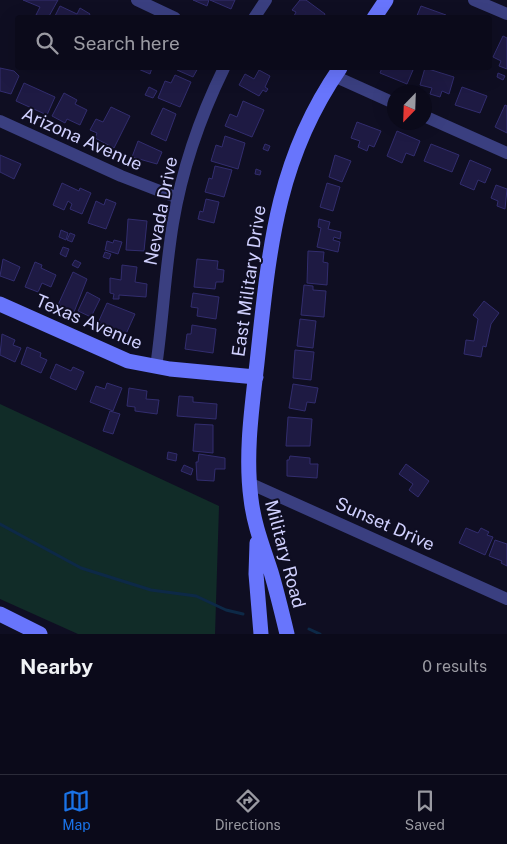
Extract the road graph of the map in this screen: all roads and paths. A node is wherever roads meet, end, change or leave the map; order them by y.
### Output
1 (137, 0) edge
2 (266, 0) edge
3 (386, 0) edge
4 (474, 0) edge
5 (507, 14) edge
6 (169, 15) edge
7 (256, 15) edge
8 (376, 15) edge
9 (223, 70) edge
10 (337, 72) edge
11 (387, 99) edge
12 (432, 120) edge
13 (0, 121) edge
14 (507, 153) edge
15 (178, 198) junction
16 (0, 304) edge
17 (156, 367) junction
18 (256, 377) junction
19 (249, 483) junction
20 (258, 536) junction
21 (507, 598) edge
22 (0, 614) edge
23 (40, 634) edge
24 (261, 634) edge
25 (287, 634) edge

1 - 6 street
2 - 7 street
3 - 8 street
4 - 5 street
9 - 15 street, Nevada Drive
10 - 11 street
10 - 18 street, East Military Drive
12 - 14 street
13 - 15 street, Arizona Avenue
15 - 17 street, Nevada Drive
16 - 17 street, Texas Avenue
17 - 18 street, Texas Avenue
18 - 19 street, East Military Drive
19 - 20 street, Military Road
19 - 21 street, Sunset Drive
20 - 24 street
20 - 25 street, Military Road
22 - 23 street

